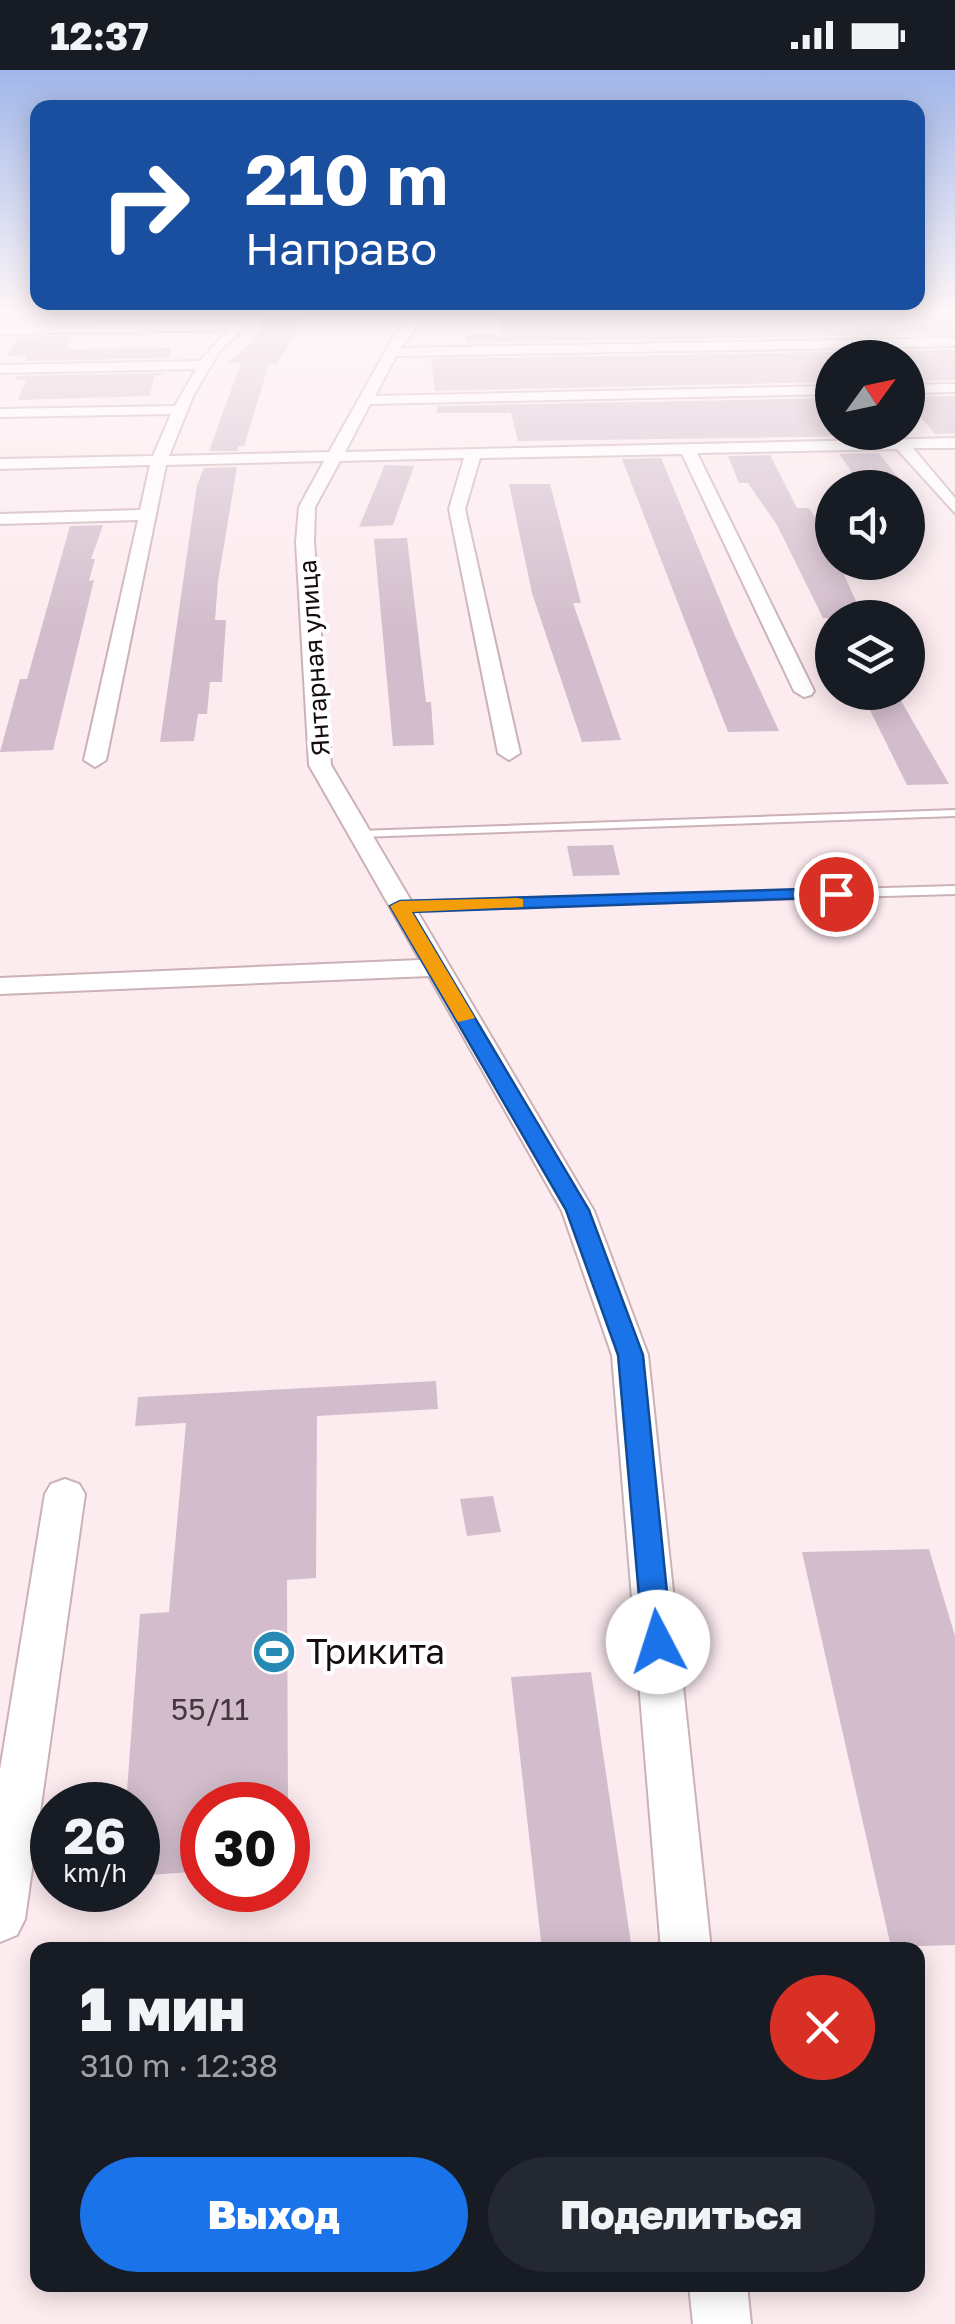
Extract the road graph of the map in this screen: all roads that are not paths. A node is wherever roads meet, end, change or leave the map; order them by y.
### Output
1 (178, 418) edge
2 (356, 418) edge
3 (955, 442) edge
4 (925, 443) edge
5 (815, 446) edge
6 (687, 449) junction
7 (906, 450) edge
8 (473, 454) junction
9 (334, 457) junction
10 (160, 460) junction
11 (0, 464) edge
12 (955, 508) edge
13 (148, 515) junction
14 (0, 519) edge
15 (804, 690) dead end
16 (509, 753) dead end
17 (95, 760) dead end
18 (955, 813) edge
19 (359, 834) junction
20 (955, 890) edge
21 (400, 906) junction
22 (435, 968) junction
23 (0, 986) edge
24 (65, 1494) dead end
25 (0, 1918) edge
26 (685, 1942) edge
27 (719, 2292) edge
28 (722, 2324) edge

1 - 10 street
2 - 9 street, Янтарная улица
3 - 4 street
5 - 6 street
6 - 8 street
6 - 15 street
7 - 12 street
8 - 9 street
8 - 16 street
9 - 10 street
9 - 19 street, Янтарная улица
10 - 11 street
10 - 13 street
13 - 14 street
13 - 17 street
18 - 19 lane
19 - 21 street, Янтарная улица
20 - 21 lane
21 - 22 street, Янтарная улица
22 - 23 street
22 - 26 street, Янтарная улица
24 - 25 street
27 - 28 street

